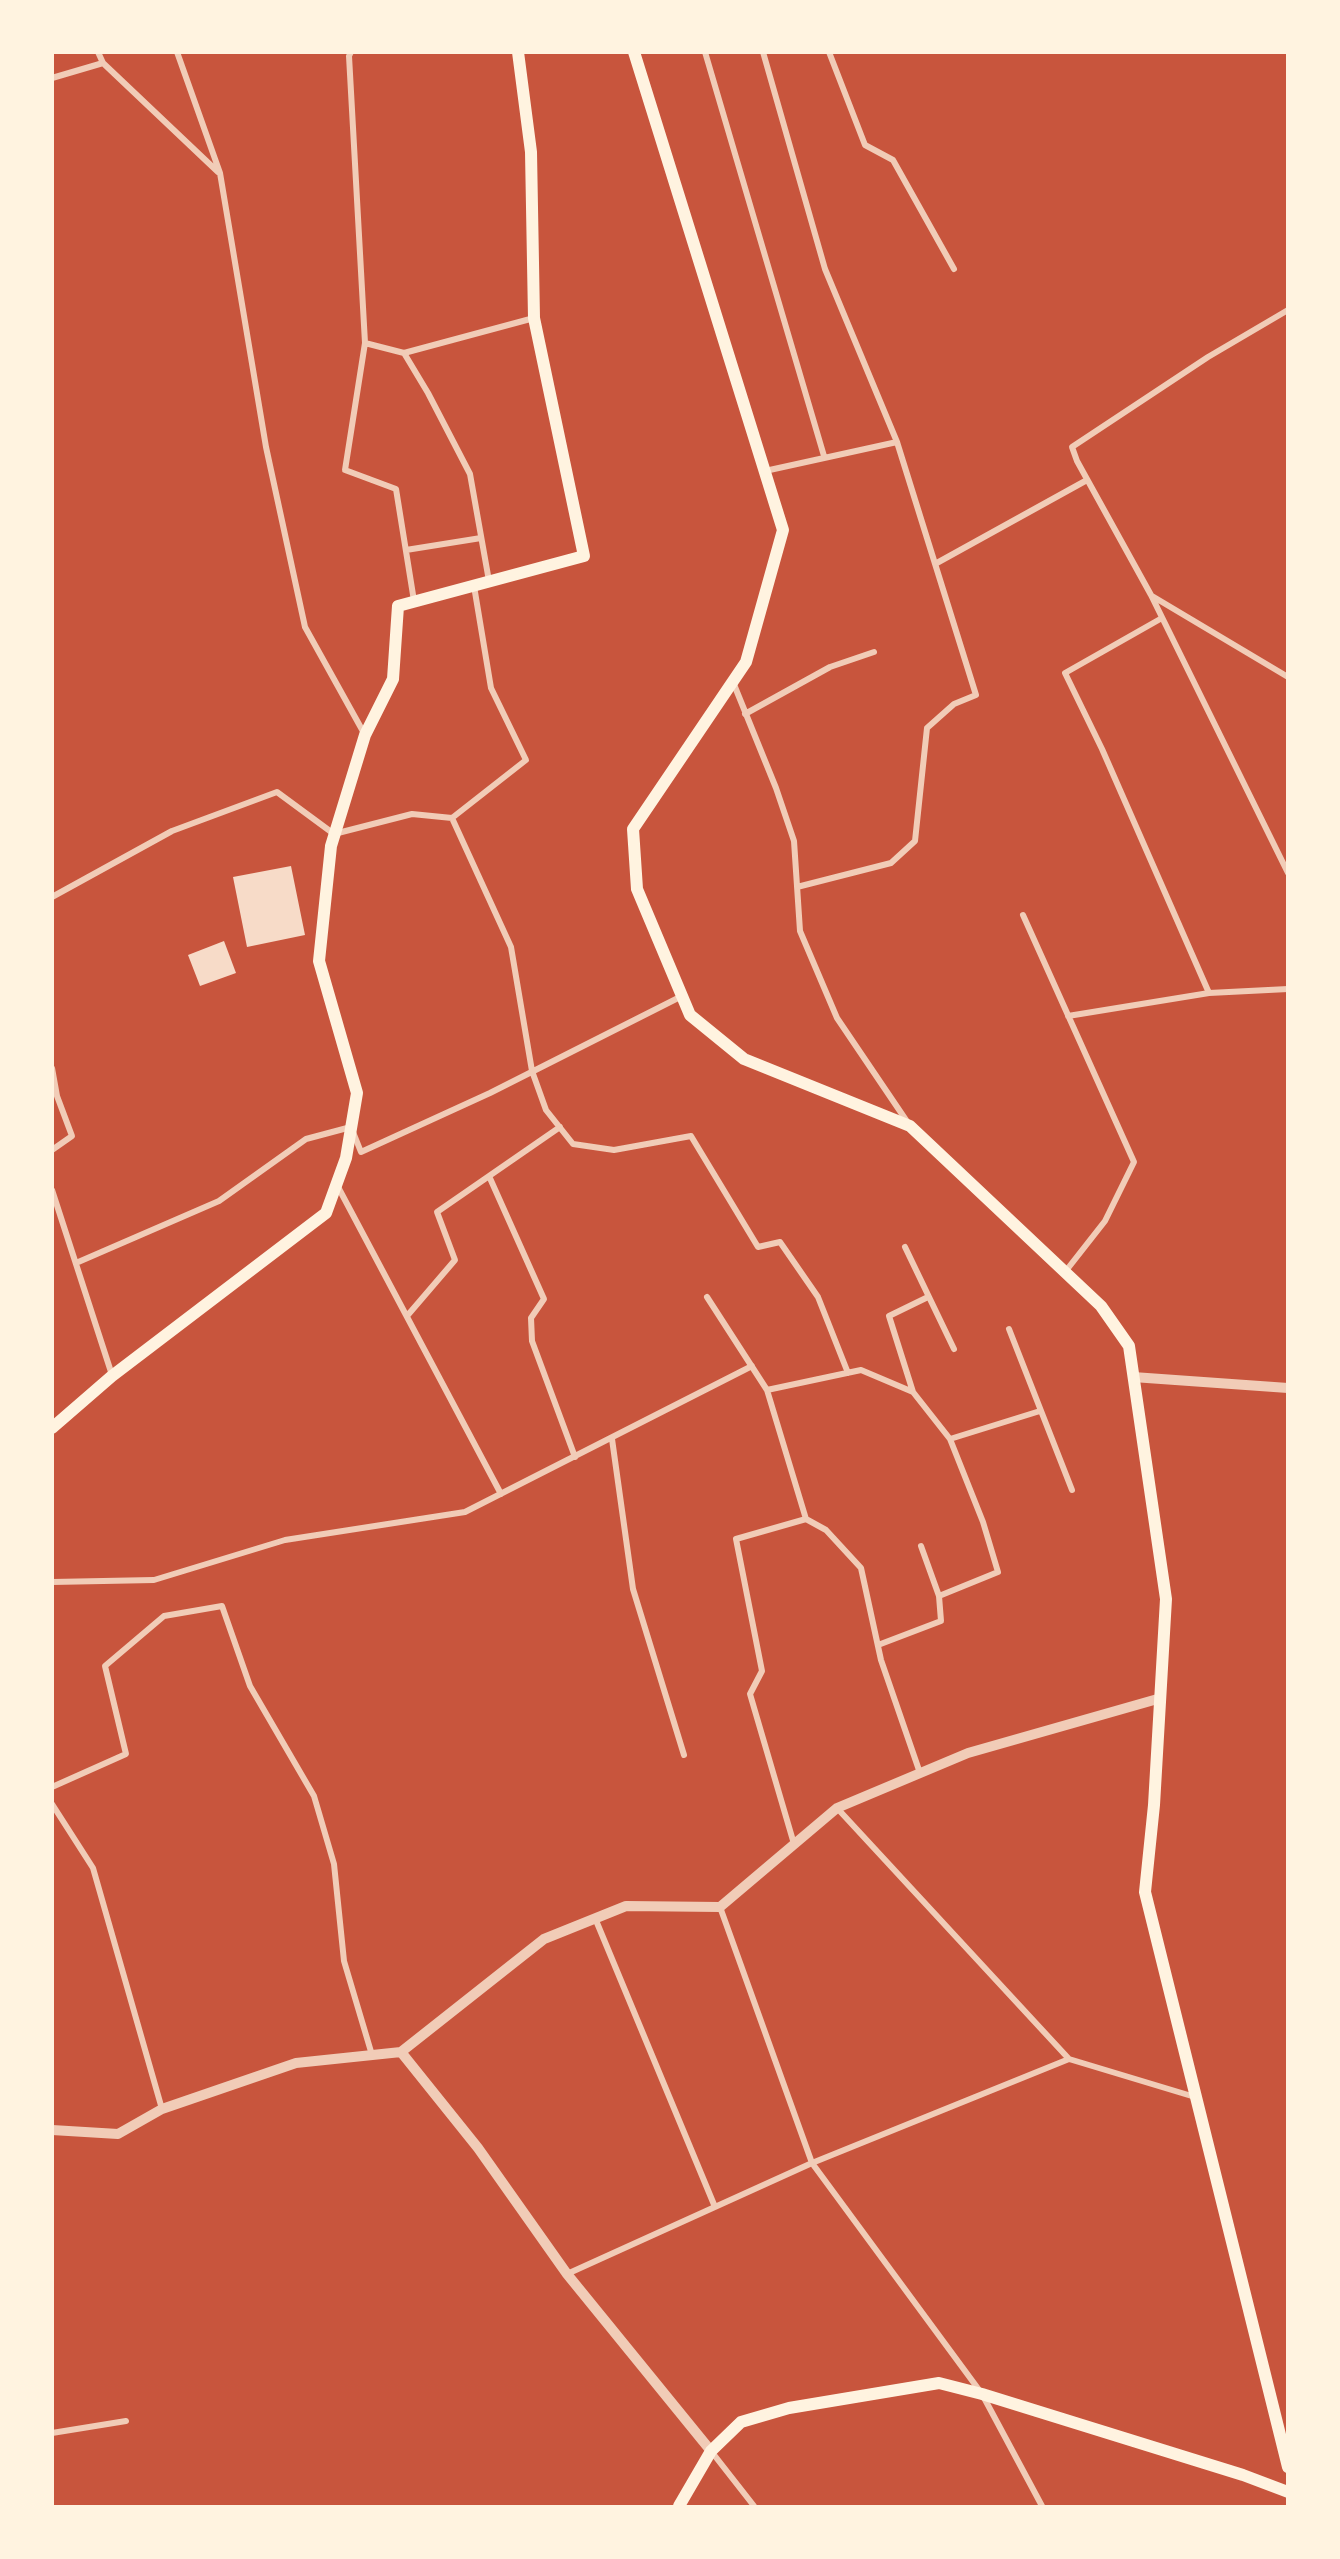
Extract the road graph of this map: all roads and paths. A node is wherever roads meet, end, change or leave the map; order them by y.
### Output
1 (98, 52) edge
2 (177, 52) edge
3 (351, 52) edge
4 (518, 52) edge
5 (634, 52) edge
6 (705, 52) edge
7 (763, 52) edge
8 (829, 52) edge
9 (103, 63) junction
10 (52, 78) edge
11 (220, 173) junction
12 (954, 269) dead end
13 (1287, 310) edge
14 (534, 318) junction
15 (365, 343) junction
16 (404, 354) junction
17 (897, 442) junction
18 (824, 456) junction
19 (765, 471) junction
20 (1087, 480) junction
21 (481, 538) junction
22 (406, 550) junction
23 (935, 564) junction
24 (489, 581) junction
25 (474, 585) junction
26 (1151, 595) junction
27 (414, 602) junction
28 (1162, 618) junction
29 (874, 652) dead end
30 (1287, 677) edge
31 (733, 682) junction
32 (746, 714) junction
33 (365, 735) junction
34 (452, 818) junction
35 (334, 834) junction
36 (1287, 873) edge
37 (797, 887) junction
38 (52, 897) edge
39 (1023, 915) dead end
40 (1287, 987) edge
41 (1209, 993) junction
42 (682, 996) junction
43 (1068, 1016) junction
44 (52, 1068) edge
45 (532, 1071) junction
46 (910, 1126) junction
47 (351, 1127) junction
48 (560, 1127) junction
49 (52, 1150) edge
50 (489, 1176) junction
51 (337, 1184) junction
52 (52, 1190) edge
53 (905, 1247) dead end
54 (76, 1263) junction
55 (1065, 1272) junction
56 (707, 1297) dead end
57 (928, 1297) junction
58 (407, 1316) junction
59 (1009, 1329) dead end
60 (954, 1349) dead end
61 (752, 1366) junction
62 (848, 1373) junction
63 (112, 1376) junction
64 (1133, 1377) junction
65 (1287, 1388) edge
66 (767, 1390) junction
67 (913, 1392) junction
68 (1040, 1411) junction
69 (52, 1428) edge
70 (612, 1439) junction
71 (950, 1439) junction
72 (575, 1458) junction
73 (1072, 1491) dead end
74 (501, 1494) junction
75 (806, 1519) junction
76 (921, 1546) dead end
77 (52, 1582) edge
78 (939, 1596) junction
79 (878, 1645) junction
80 (1161, 1698) junction
81 (684, 1755) dead end
82 (920, 1773) junction
83 (52, 1787) edge
84 (52, 1804) edge
85 (837, 1808) junction
86 (794, 1844) junction
87 (720, 1907) junction
88 (595, 1918) junction
89 (401, 2052) junction
90 (372, 2055) junction
91 (1069, 2059) junction
92 (1196, 2097) junction
93 (162, 2109) junction
94 (52, 2130) edge
95 (812, 2163) junction
96 (715, 2207) junction
97 (567, 2274) junction
98 (982, 2394) junction
99 (126, 2421) dead end
100 (52, 2433) edge
101 (711, 2451) junction
102 (1287, 2467) edge
103 (1287, 2492) edge
104 (679, 2506) edge
105 (754, 2506) edge
106 (1042, 2506) edge

1 - 9 street
2 - 11 street
3 - 15 street
4 - 14 main road
5 - 19 main road
6 - 18 street
7 - 17 street
8 - 12 street
9 - 10 street
9 - 11 street
11 - 33 street
13 - 20 street
14 - 16 street
14 - 24 main road
15 - 16 street
15 - 22 street
16 - 21 street
17 - 18 street
17 - 23 street
18 - 19 street
19 - 31 main road
20 - 23 street
20 - 26 street
21 - 22 street
21 - 24 street
22 - 27 street
23 - 37 street
24 - 25 main road
25 - 27 main road
25 - 34 street
26 - 28 street
26 - 30 street
27 - 33 main road
28 - 36 street
28 - 41 street
29 - 32 street
31 - 32 street
31 - 42 main road
32 - 37 street
33 - 35 main road
34 - 35 street
34 - 45 street
35 - 38 street
35 - 47 main road
37 - 46 street
39 - 43 street
40 - 41 street
41 - 43 street
42 - 45 street
42 - 46 main road
43 - 55 street
44 - 49 street
45 - 47 street
45 - 48 street
46 - 55 main road
47 - 51 main road
47 - 54 street
48 - 50 street
48 - 62 street
50 - 58 street
50 - 72 street
51 - 58 street
51 - 63 main road
52 - 54 street
53 - 57 street
54 - 63 street
55 - 64 main road
56 - 61 street
57 - 60 street
57 - 67 street
58 - 74 street
59 - 68 street
61 - 66 street
61 - 70 street
62 - 66 street
62 - 67 street
63 - 69 main road
64 - 65 street
64 - 80 main road
66 - 75 street
67 - 71 street
68 - 71 street
68 - 73 street
70 - 72 street
70 - 81 street
71 - 78 street
72 - 74 street
74 - 77 street
75 - 79 street
75 - 86 street
76 - 78 street
78 - 79 street
79 - 82 street
80 - 82 street
80 - 92 main road
82 - 85 street
83 - 90 street
84 - 93 street
85 - 86 street
85 - 91 street
86 - 87 street
87 - 88 street
87 - 95 street
88 - 89 street
88 - 96 street
89 - 90 street
89 - 97 street
90 - 93 street
91 - 92 street
91 - 95 street
92 - 102 main road
93 - 94 street
95 - 96 street
95 - 98 street
96 - 97 street
97 - 101 street
98 - 101 main road
98 - 103 main road
98 - 106 street
99 - 100 street
101 - 104 main road
101 - 105 street

